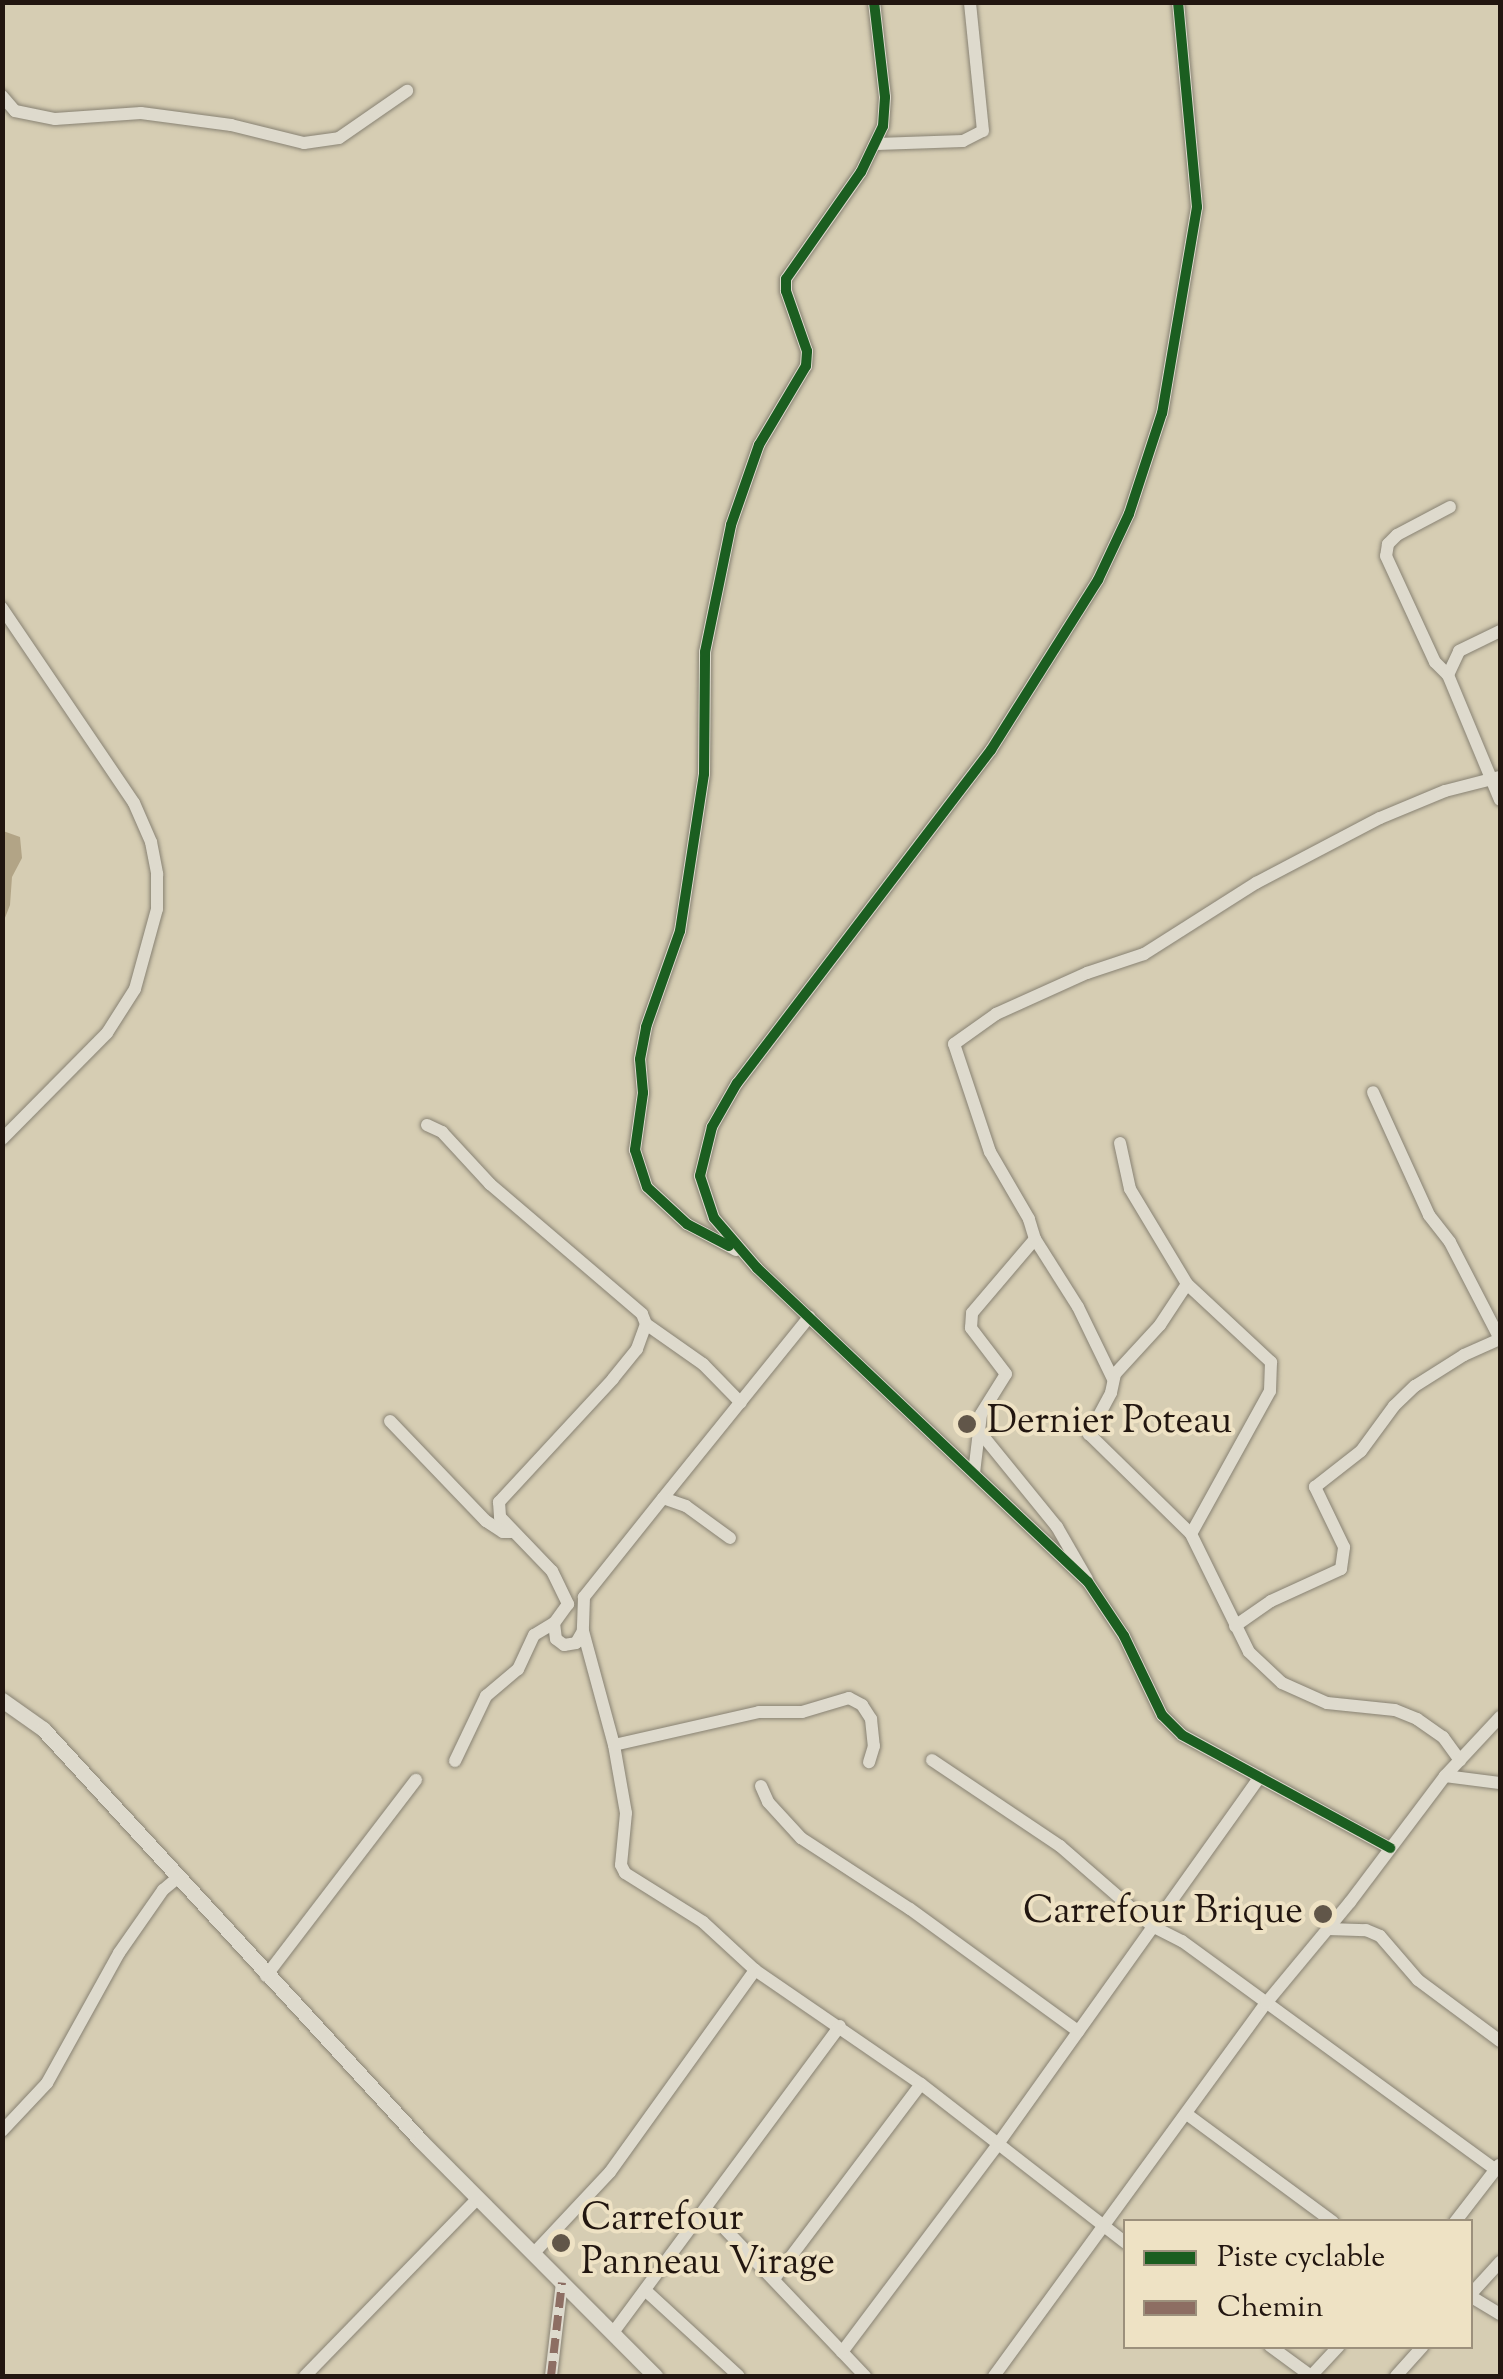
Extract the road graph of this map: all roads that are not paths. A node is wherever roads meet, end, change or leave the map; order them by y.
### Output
1 (874, 2) edge
2 (970, 2) edge
3 (1178, 2) edge
4 (407, 90) dead end
5 (2, 96) edge
6 (877, 144) junction
7 (1450, 507) dead end
8 (2, 608) edge
9 (1500, 631) edge
10 (1448, 675) junction
11 (1496, 779) edge
12 (1500, 800) edge
13 (1373, 1092) dead end
14 (427, 1126) dead end
15 (2, 1139) edge
16 (1120, 1144) dead end
17 (1035, 1239) junction
18 (747, 1255) junction
19 (1187, 1284) junction
20 (809, 1318) junction
21 (646, 1324) junction
22 (1113, 1379) junction
23 (741, 1402) junction
24 (390, 1421) dead end
25 (978, 1430) junction
26 (974, 1473) junction
27 (664, 1498) junction
28 (512, 1532) junction
29 (1190, 1534) junction
30 (730, 1538) dead end
31 (1088, 1582) junction
32 (574, 1612) junction
33 (554, 1623) junction
34 (1235, 1626) junction
35 (583, 1631) junction
36 (2, 1700) edge
37 (1500, 1717) edge
38 (614, 1745) junction
39 (932, 1760) dead end
40 (1460, 1760) junction
41 (456, 1761) dead end
42 (870, 1762) dead end
43 (1445, 1776) junction
44 (1260, 1778) junction
45 (416, 1780) dead end
46 (1500, 1782) edge
47 (762, 1786) dead end
48 (1390, 1848) junction
49 (176, 1879) junction
50 (1152, 1926) junction
51 (1328, 1929) junction
52 (755, 1970) junction
53 (266, 1976) junction
54 (1267, 2002) junction
55 (840, 2026) junction
56 (1078, 2031) junction
57 (1500, 2040) edge
58 (921, 2084) junction
59 (1188, 2115) junction
60 (2, 2131) edge
61 (998, 2144) junction
62 (1498, 2166) edge
63 (478, 2198) junction
64 (706, 2209) junction
65 (1329, 2219) edge
66 (1458, 2219) edge
67 (1102, 2226) junction
68 (1123, 2240) edge
69 (533, 2254) junction
70 (1500, 2262) edge
71 (774, 2279) junction
72 (562, 2283) junction
73 (645, 2290) junction
74 (1473, 2292) edge
75 (1473, 2297) edge
76 (1500, 2314) edge
77 (612, 2334) junction
78 (1274, 2349) edge
79 (1337, 2349) edge
80 (1420, 2349) edge
81 (842, 2352) junction
82 (305, 2376) edge
83 (551, 2376) edge
84 (654, 2376) edge
85 (738, 2376) edge
86 (865, 2376) edge
87 (994, 2376) edge
88 (1311, 2376) edge
89 (1396, 2376) edge

1 - 6 street
2 - 6 street
3 - 18 street
4 - 5 street
6 - 18 street
7 - 10 street
8 - 15 street
9 - 10 street
10 - 11 street
11 - 12 street
11 - 17 street
13 - 34 street
14 - 21 street
16 - 19 street
17 - 22 street
17 - 25 street
18 - 20 street
19 - 22 street
19 - 29 street
20 - 23 street
20 - 26 street
21 - 23 street
21 - 28 street
22 - 29 street
23 - 27 street
24 - 28 street
25 - 26 street
25 - 31 street
26 - 31 street
27 - 30 street
27 - 32 street
28 - 32 street
29 - 34 street
31 - 44 street
32 - 33 street
32 - 35 street
33 - 35 street
33 - 41 street
34 - 40 street
35 - 38 street
36 - 49 street
37 - 40 street
38 - 42 street
38 - 52 street
39 - 50 street
40 - 43 street
43 - 46 street
43 - 48 street
44 - 48 street
44 - 50 street
45 - 53 street
47 - 56 street
48 - 51 street
49 - 53 street
49 - 60 street
50 - 54 street
50 - 56 street
51 - 54 street
51 - 57 street
52 - 55 street
52 - 69 street
53 - 63 street
54 - 59 street
54 - 62 street
55 - 58 street
55 - 64 street
56 - 61 street
58 - 61 street
58 - 71 street
59 - 65 street
59 - 67 street
61 - 67 street
61 - 81 street
62 - 66 street
63 - 69 street
63 - 82 street
64 - 71 street
64 - 73 street
67 - 68 street
67 - 87 street
69 - 72 street
70 - 74 street
71 - 81 street
72 - 77 street
72 - 83 street
73 - 77 street
73 - 85 street
75 - 76 street
77 - 84 street
78 - 88 street
79 - 88 street
80 - 89 street
81 - 86 street

